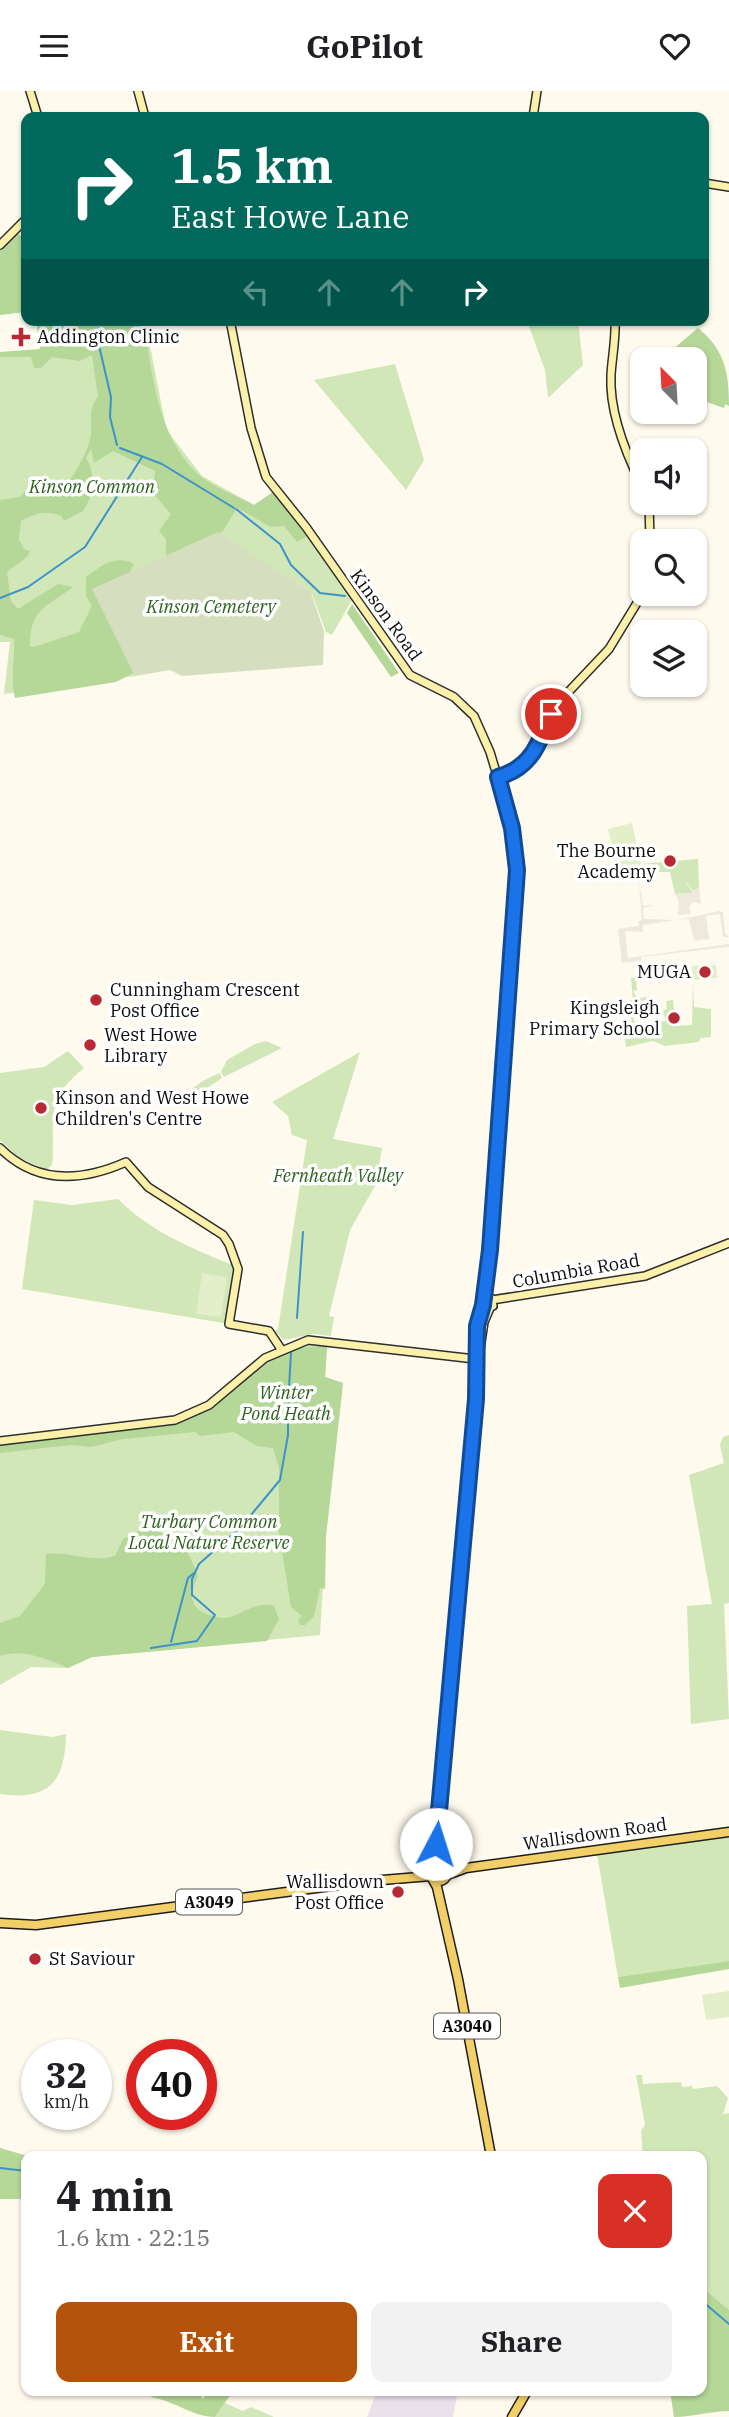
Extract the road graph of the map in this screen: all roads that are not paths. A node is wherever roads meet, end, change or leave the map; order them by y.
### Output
1 (30, 91) edge
2 (138, 91) edge
3 (537, 91) edge
4 (36, 112) edge
5 (144, 112) edge
6 (534, 112) edge
7 (709, 184) edge
8 (729, 187) edge
9 (21, 224) edge
10 (0, 245) edge
11 (231, 326) edge
12 (615, 326) edge
13 (630, 461) edge
14 (634, 606) edge
15 (498, 777) junction
16 (0, 1148) edge
17 (729, 1243) edge
18 (489, 1303) junction
19 (281, 1349) junction
20 (475, 1359) junction
21 (0, 1441) edge
22 (729, 1832) edge
23 (438, 1872) junction
24 (439, 1898) junction
25 (0, 1923) edge
26 (490, 2151) edge
27 (524, 2396) edge
28 (512, 2417) edge

1 - 4 street
2 - 5 street
3 - 6 street
7 - 8 street
9 - 10 street
11 - 15 street, Kinson Road
12 - 13 street
14 - 15 street
15 - 18 street, Kinson Road
16 - 19 street
17 - 18 street, Columbia Road
18 - 20 street
19 - 20 street
19 - 21 street
20 - 23 street
22 - 23 main road, Wallisdown Road / A3049
23 - 24 main road
23 - 24 main road, A3040
23 - 25 main road, Wallisdown Road / A3049
24 - 26 main road, A3040
27 - 28 main road

